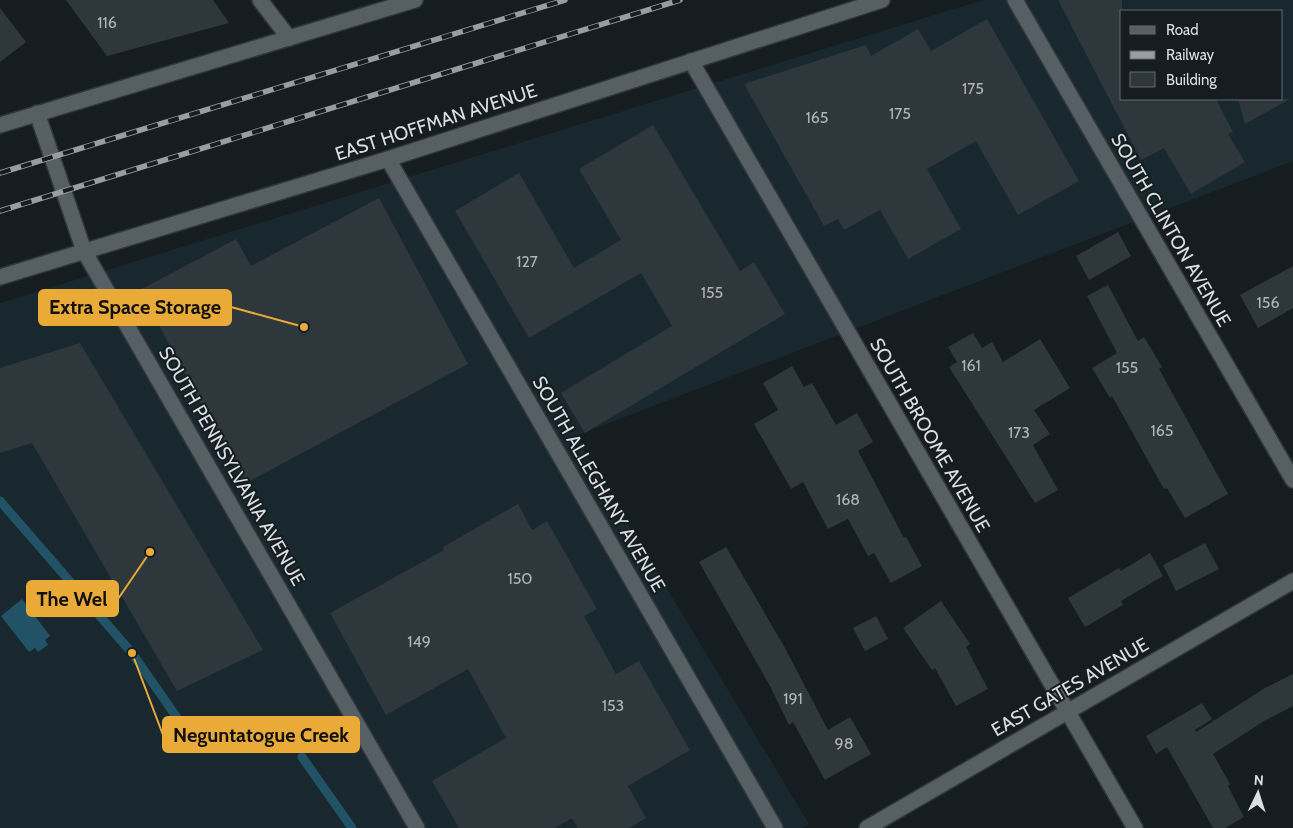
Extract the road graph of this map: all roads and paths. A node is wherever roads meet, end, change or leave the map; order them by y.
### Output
1 (260, 0) edge
2 (415, 0) edge
3 (882, 0) edge
4 (1015, 0) edge
5 (290, 38) junction
6 (691, 61) junction
7 (37, 113) junction
8 (0, 125) edge
9 (388, 159) junction
10 (84, 251) junction
11 (0, 276) edge
12 (1293, 480) edge
13 (1293, 581) edge
14 (1066, 712) junction
15 (417, 828) edge
16 (775, 828) edge
17 (867, 828) edge
18 (1135, 828) edge

1 - 5 street
2 - 5 street
3 - 6 street, EAST HOFFMAN AVENUE
4 - 12 street, SOUTH CLINTON AVENUE
5 - 7 street
6 - 9 street, EAST HOFFMAN AVENUE
6 - 14 street, SOUTH BROOME AVENUE
7 - 8 street
7 - 10 street, SOUTH PENNSYLVANIA AVENUE
9 - 10 street, EAST HOFFMAN AVENUE
9 - 16 street, SOUTH ALLEGHANY AVENUE
10 - 11 street, EAST HOFFMAN AVENUE
10 - 15 street, SOUTH PENNSYLVANIA AVENUE
13 - 14 street, EAST GATES AVENUE
14 - 17 street, EAST GATES AVENUE
14 - 18 street, SOUTH BROOME AVENUE

